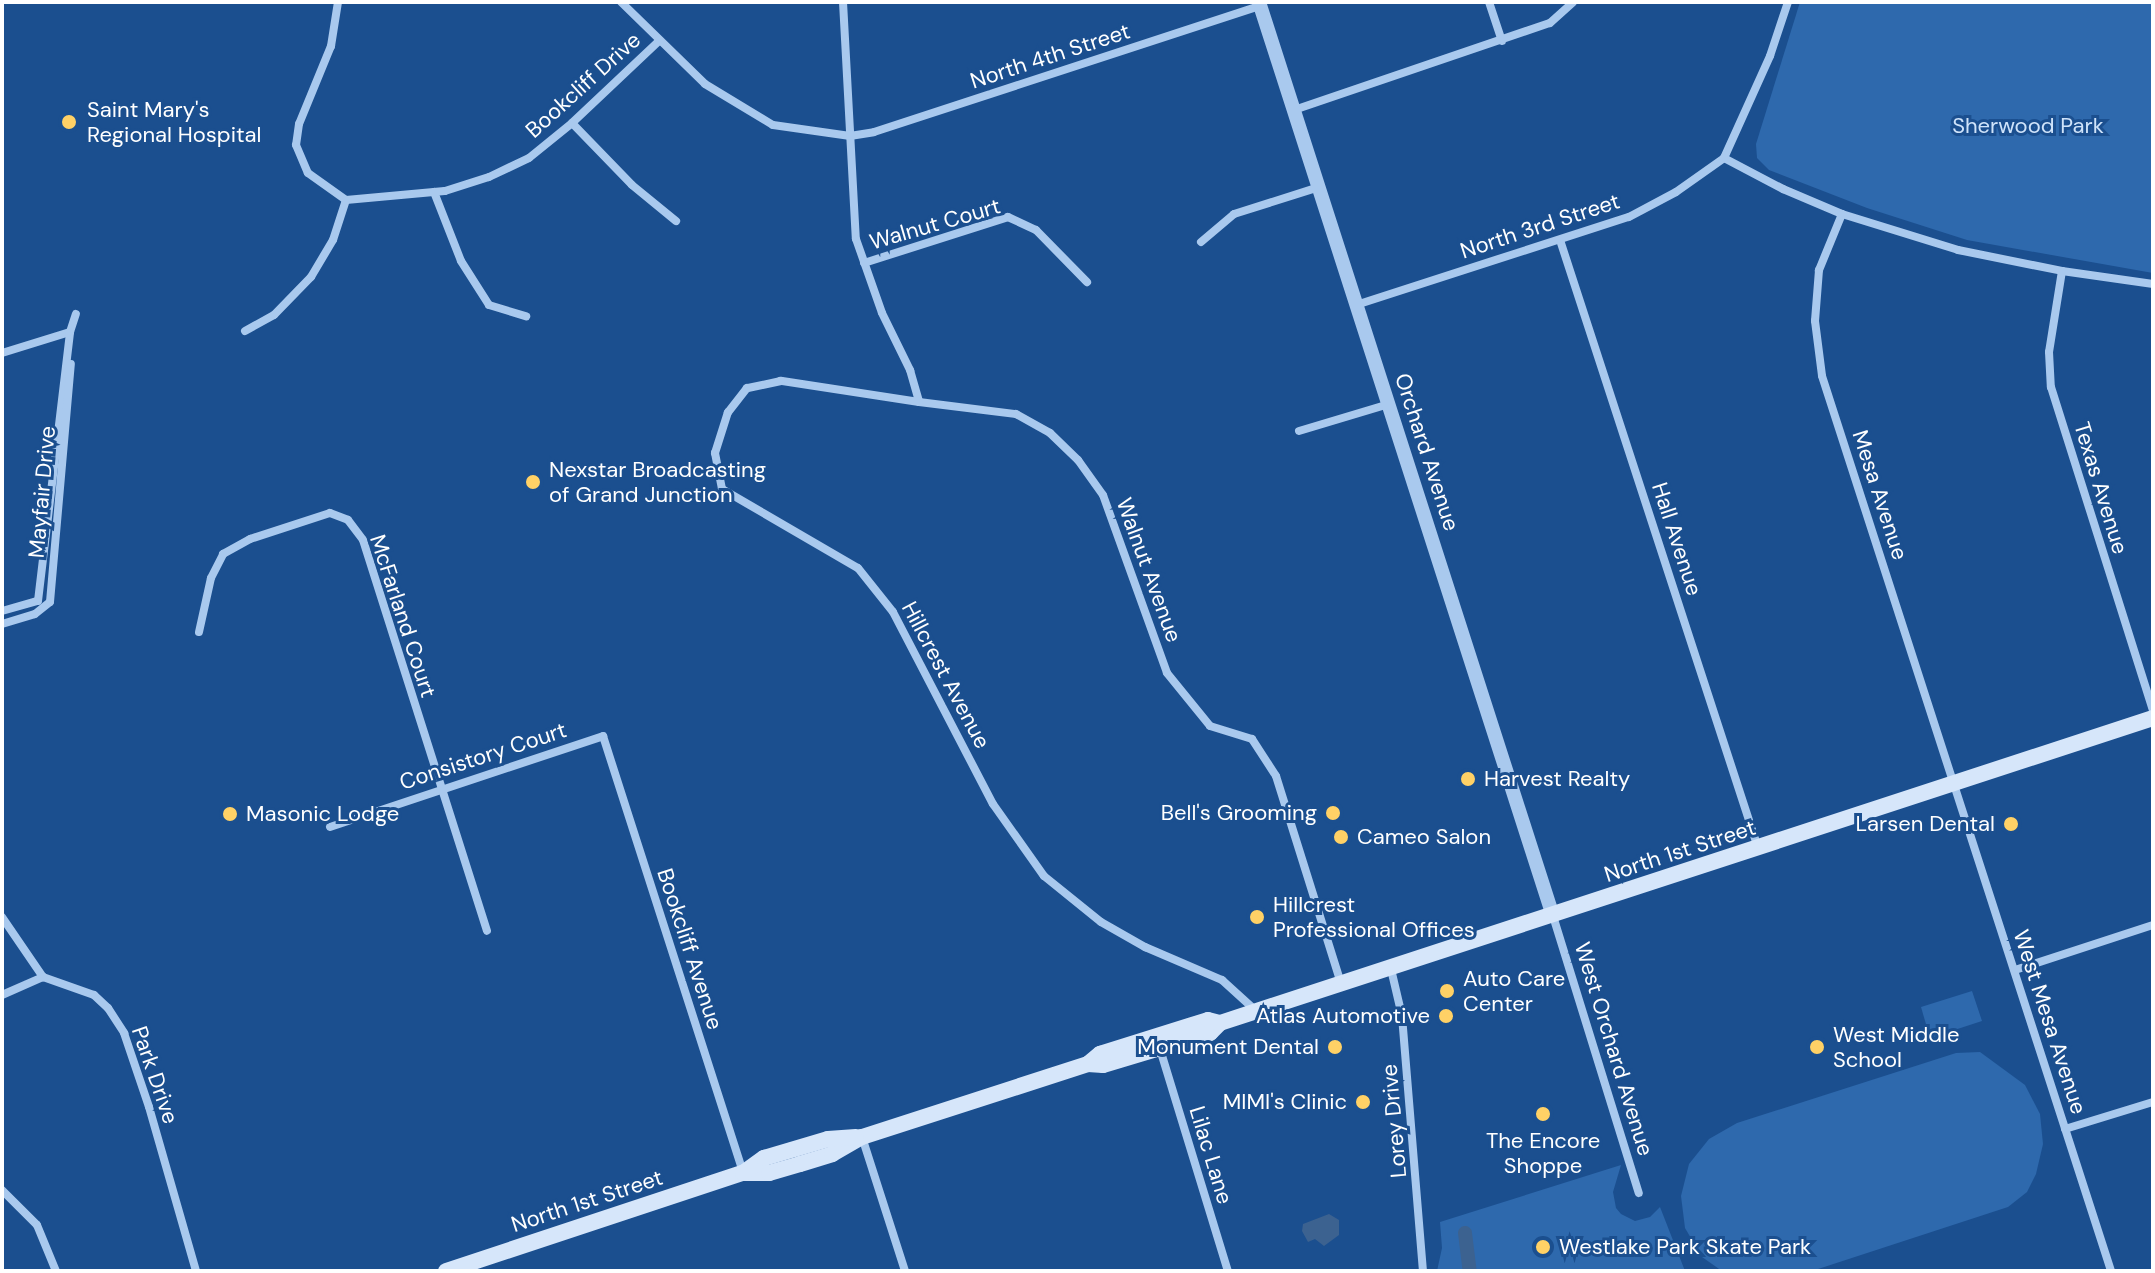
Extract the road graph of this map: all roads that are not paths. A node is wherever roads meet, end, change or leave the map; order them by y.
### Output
1 (338, 2) edge
2 (621, 2) edge
3 (843, 2) edge
4 (1489, 2) edge
5 (1573, 2) edge
6 (1788, 2) edge
7 (1260, 4) edge
8 (659, 41) junction
9 (1502, 41) junction
10 (1294, 110) junction
11 (572, 123) junction
12 (850, 136) junction
13 (1724, 158) junction
14 (1319, 187) junction
15 (434, 192) junction
16 (346, 200) junction
17 (1842, 214) junction
18 (676, 221) dead end
19 (1560, 240) junction
20 (1201, 242) dead end
21 (864, 263) junction
22 (2062, 271) junction
23 (1087, 282) dead end
24 (2153, 284) edge
25 (1356, 305) junction
26 (76, 314) dead end
27 (526, 316) dead end
28 (245, 331) dead end
29 (70, 332) junction
30 (2, 353) edge
31 (919, 402) junction
32 (1389, 404) junction
33 (1299, 431) dead end
34 (2, 611) edge
35 (2, 624) edge
36 (199, 632) dead end
37 (2153, 711) edge
38 (2153, 718) edge
39 (603, 736) joint
40 (1955, 784) junction
41 (440, 787) junction
42 (330, 827) dead end
43 (1759, 849) junction
44 (1553, 916) junction
45 (2, 917) edge
46 (2153, 925) edge
47 (487, 931) dead end
48 (1391, 969) junction
49 (2015, 970) junction
50 (43, 977) junction
51 (1341, 985) junction
52 (2, 995) edge
53 (1257, 1011) junction
54 (1220, 1023) junction
55 (1160, 1049) junction
56 (1088, 1064) junction
57 (2153, 1102) edge
58 (2065, 1129) junction
59 (862, 1137) junction
60 (743, 1173) junction
61 (2, 1190) edge
62 (1639, 1193) dead end
63 (56, 1271) edge
64 (196, 1271) edge
65 (446, 1271) edge
66 (905, 1271) edge
67 (1228, 1271) edge
68 (1423, 1271) edge
69 (2111, 1271) edge

1 - 16 street
2 - 8 street
3 - 12 street
4 - 9 street
5 - 9 street
6 - 13 street
7 - 10 street, Orchard Avenue
7 - 12 street, North 4th Street
8 - 11 street, Bookcliff Drive
8 - 12 street
9 - 10 street
10 - 14 street, Orchard Avenue
11 - 15 street, Bookcliff Drive
11 - 18 street
12 - 21 street
13 - 17 street
13 - 19 street, North 3rd Street
14 - 20 street
14 - 25 street, Orchard Avenue
15 - 16 street, Bookcliff Drive
15 - 27 street
16 - 28 street
17 - 22 street
17 - 40 street, Mesa Avenue
19 - 25 street, North 3rd Street
19 - 43 street, Hall Avenue
21 - 23 street, Walnut Court
21 - 31 street
22 - 24 street
22 - 37 street, Texas Avenue
25 - 32 street, Orchard Avenue
26 - 29 street
29 - 30 street
29 - 34 street
29 - 35 street, Mayfair Drive
31 - 51 street, Walnut Avenue
31 - 53 street, Hillcrest Avenue
32 - 33 street
32 - 44 street, Orchard Avenue
36 - 41 street, McFarland Court
38 - 40 main road, North 1st Street
39 - 41 street, Consistory Court
39 - 60 street, Bookcliff Avenue
40 - 43 main road, North 1st Street
40 - 49 street, West Mesa Avenue
41 - 42 street, Consistory Court
41 - 47 street, McFarland Court
43 - 44 main road, North 1st Street
44 - 48 main road, North 1st Street
44 - 62 street, West Orchard Avenue
45 - 50 street
46 - 49 street
48 - 51 main road, North 1st Street
48 - 68 street, Lorey Drive
49 - 58 street, West Mesa Avenue
50 - 52 street
50 - 64 street, Park Drive
51 - 53 main road, North 1st Street
53 - 54 main road, North 1st Street
54 - 55 main road, North 1st Street
54 - 56 main road, North 1st Street
55 - 56 main road, North 1st Street
55 - 67 street, Lilac Lane
56 - 59 main road, North 1st Street
57 - 58 street
58 - 69 street, West Mesa Avenue
59 - 60 main road, North 1st Street
59 - 66 street
60 - 65 main road, North 1st Street
61 - 63 street

